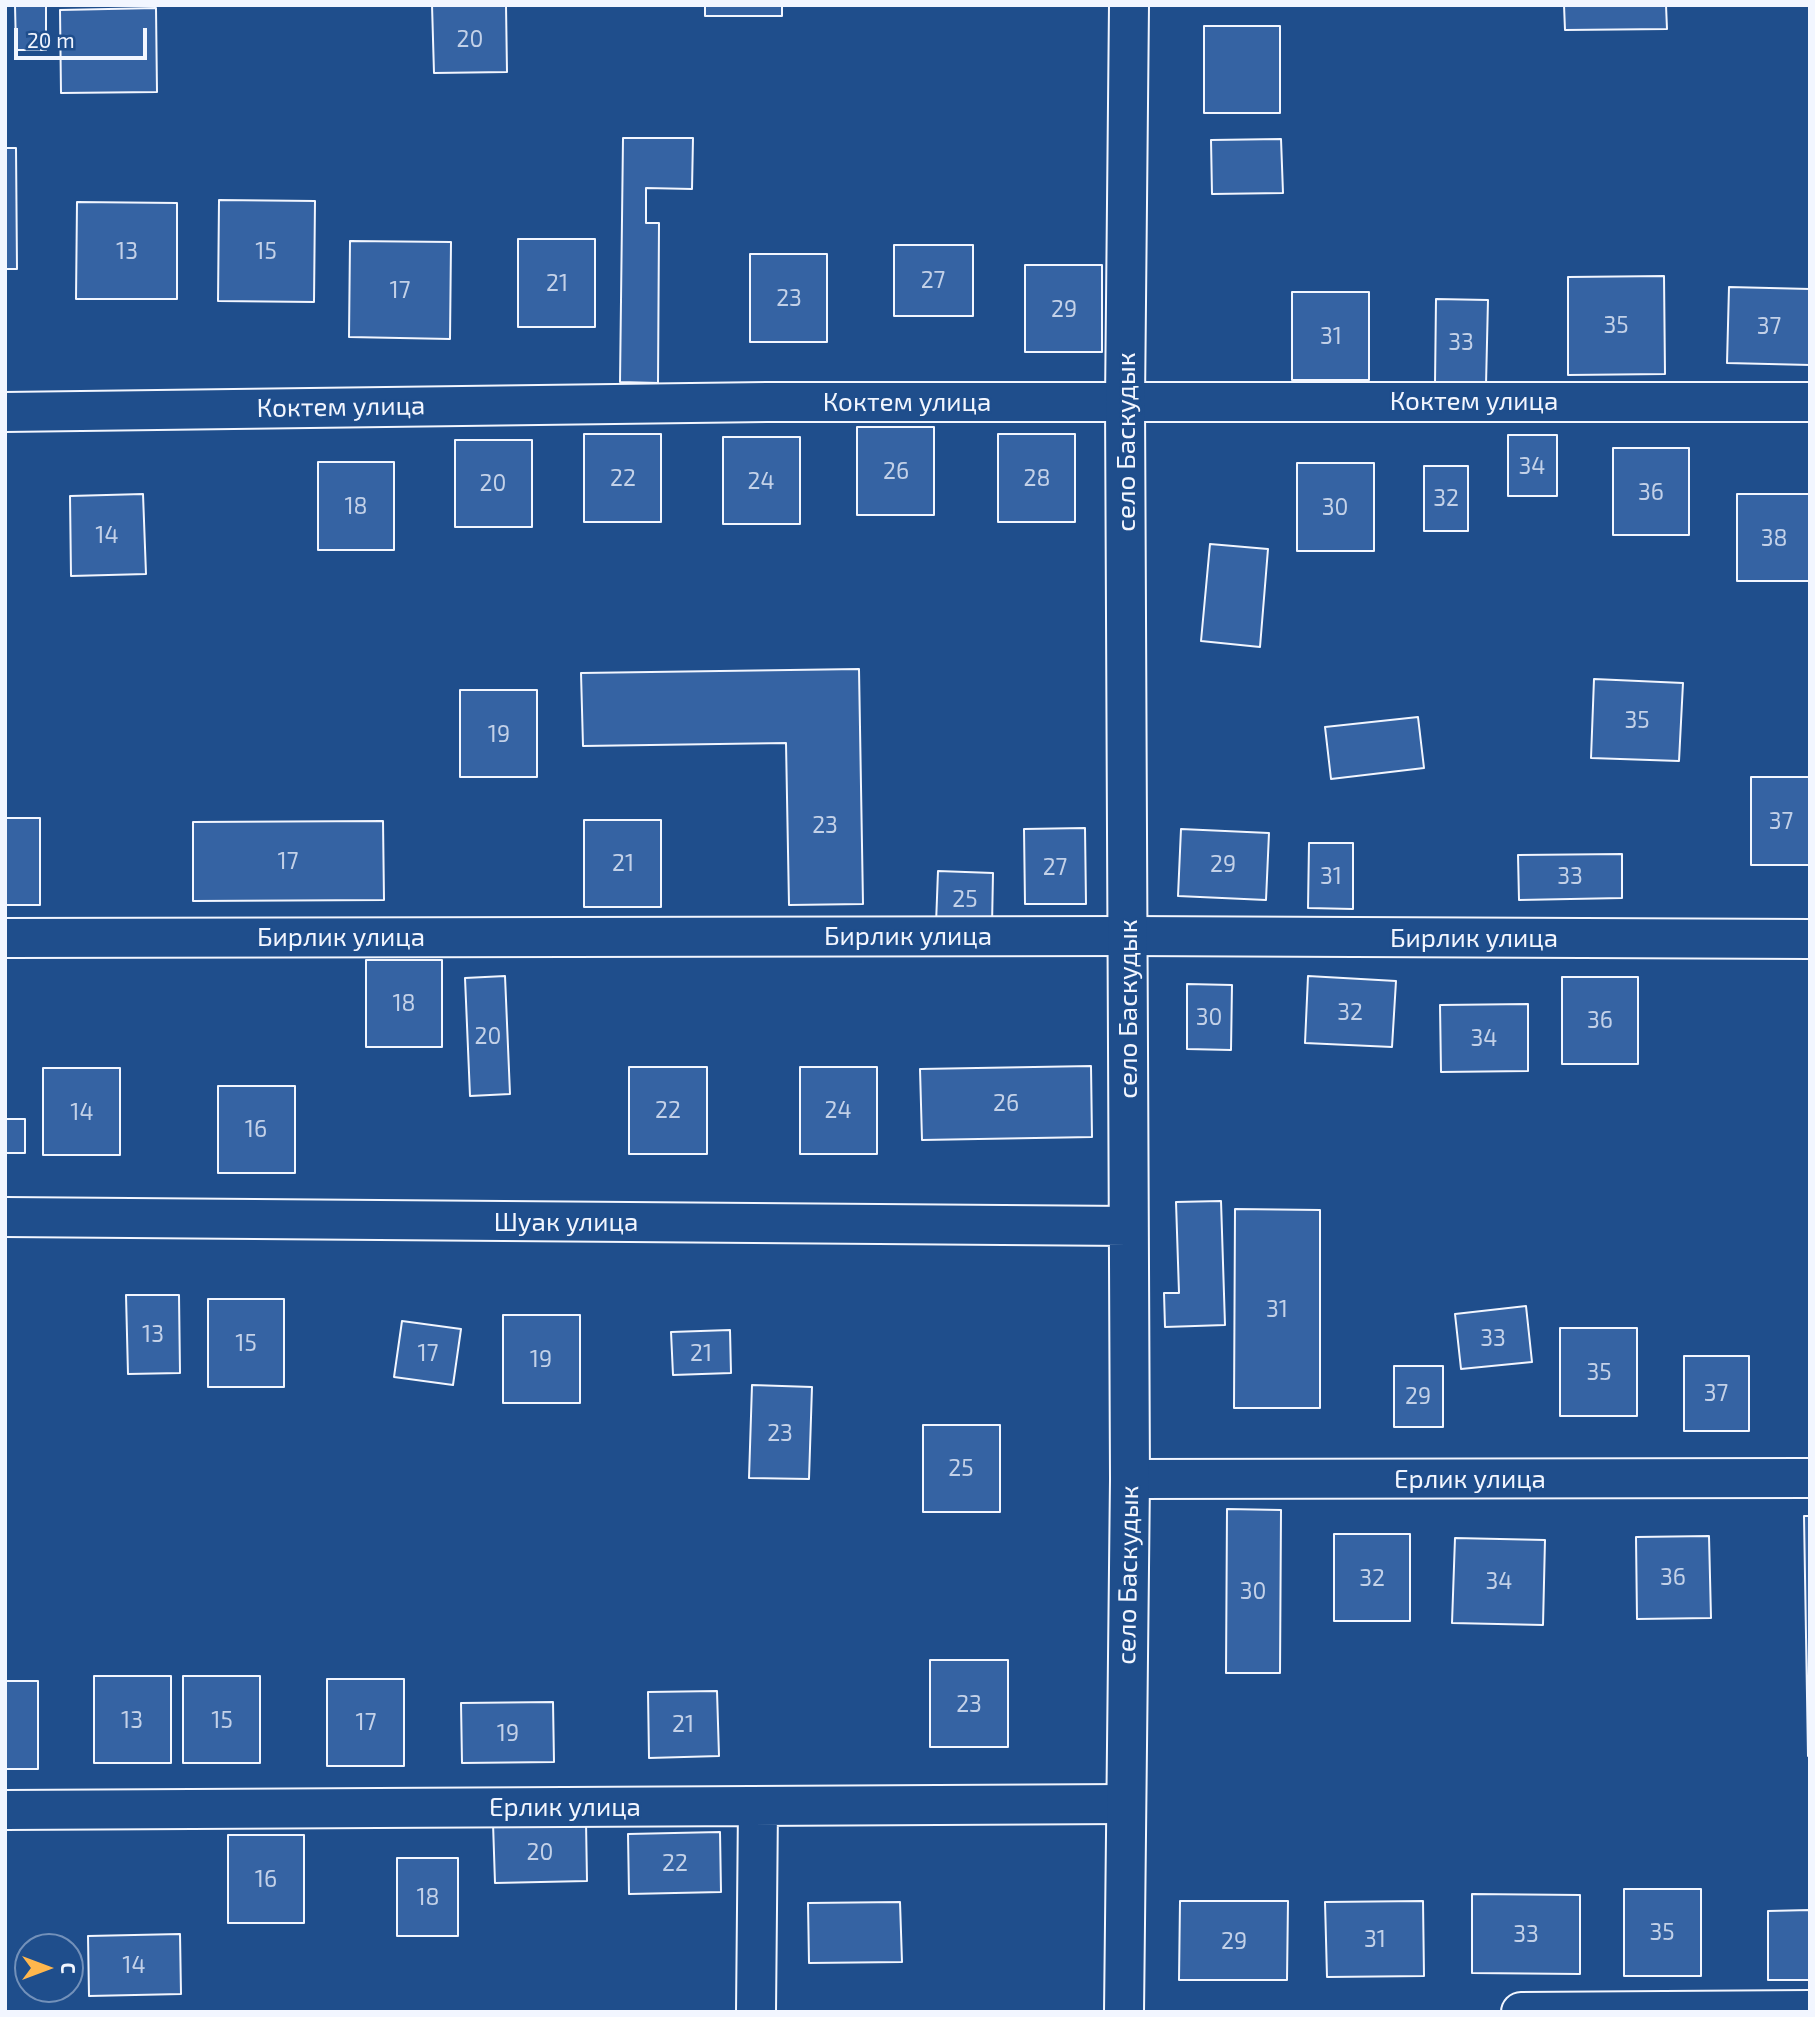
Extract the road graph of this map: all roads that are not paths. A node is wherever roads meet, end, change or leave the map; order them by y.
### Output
1 (1129, 5) edge
2 (1125, 401) junction
3 (1810, 402) edge
4 (5, 411) edge
5 (1128, 936) junction
6 (5, 938) edge
7 (1810, 939) edge
8 (5, 1217) edge
9 (1128, 1226) junction
10 (1810, 1478) edge
11 (1130, 1479) junction
12 (1125, 1804) junction
13 (758, 1806) junction
14 (5, 1810) edge
15 (1810, 2010) edge
16 (756, 2012) edge
17 (1124, 2012) edge
18 (1521, 2012) edge

1 - 2 street, село Баскудык
2 - 3 street, Коктем улица
2 - 4 street, Коктем улица
2 - 5 street, село Баскудык
5 - 6 street, Бирлик улица
5 - 7 street, Бирлик улица
5 - 9 street, село Баскудык
8 - 9 street, Шуак улица
9 - 11 street, село Баскудык
10 - 11 street, Ерлик улица
11 - 12 street, село Баскудык
12 - 13 street, Ерлик улица
12 - 17 street, село Баскудык
13 - 14 street, Ерлик улица
13 - 16 street
15 - 18 street

